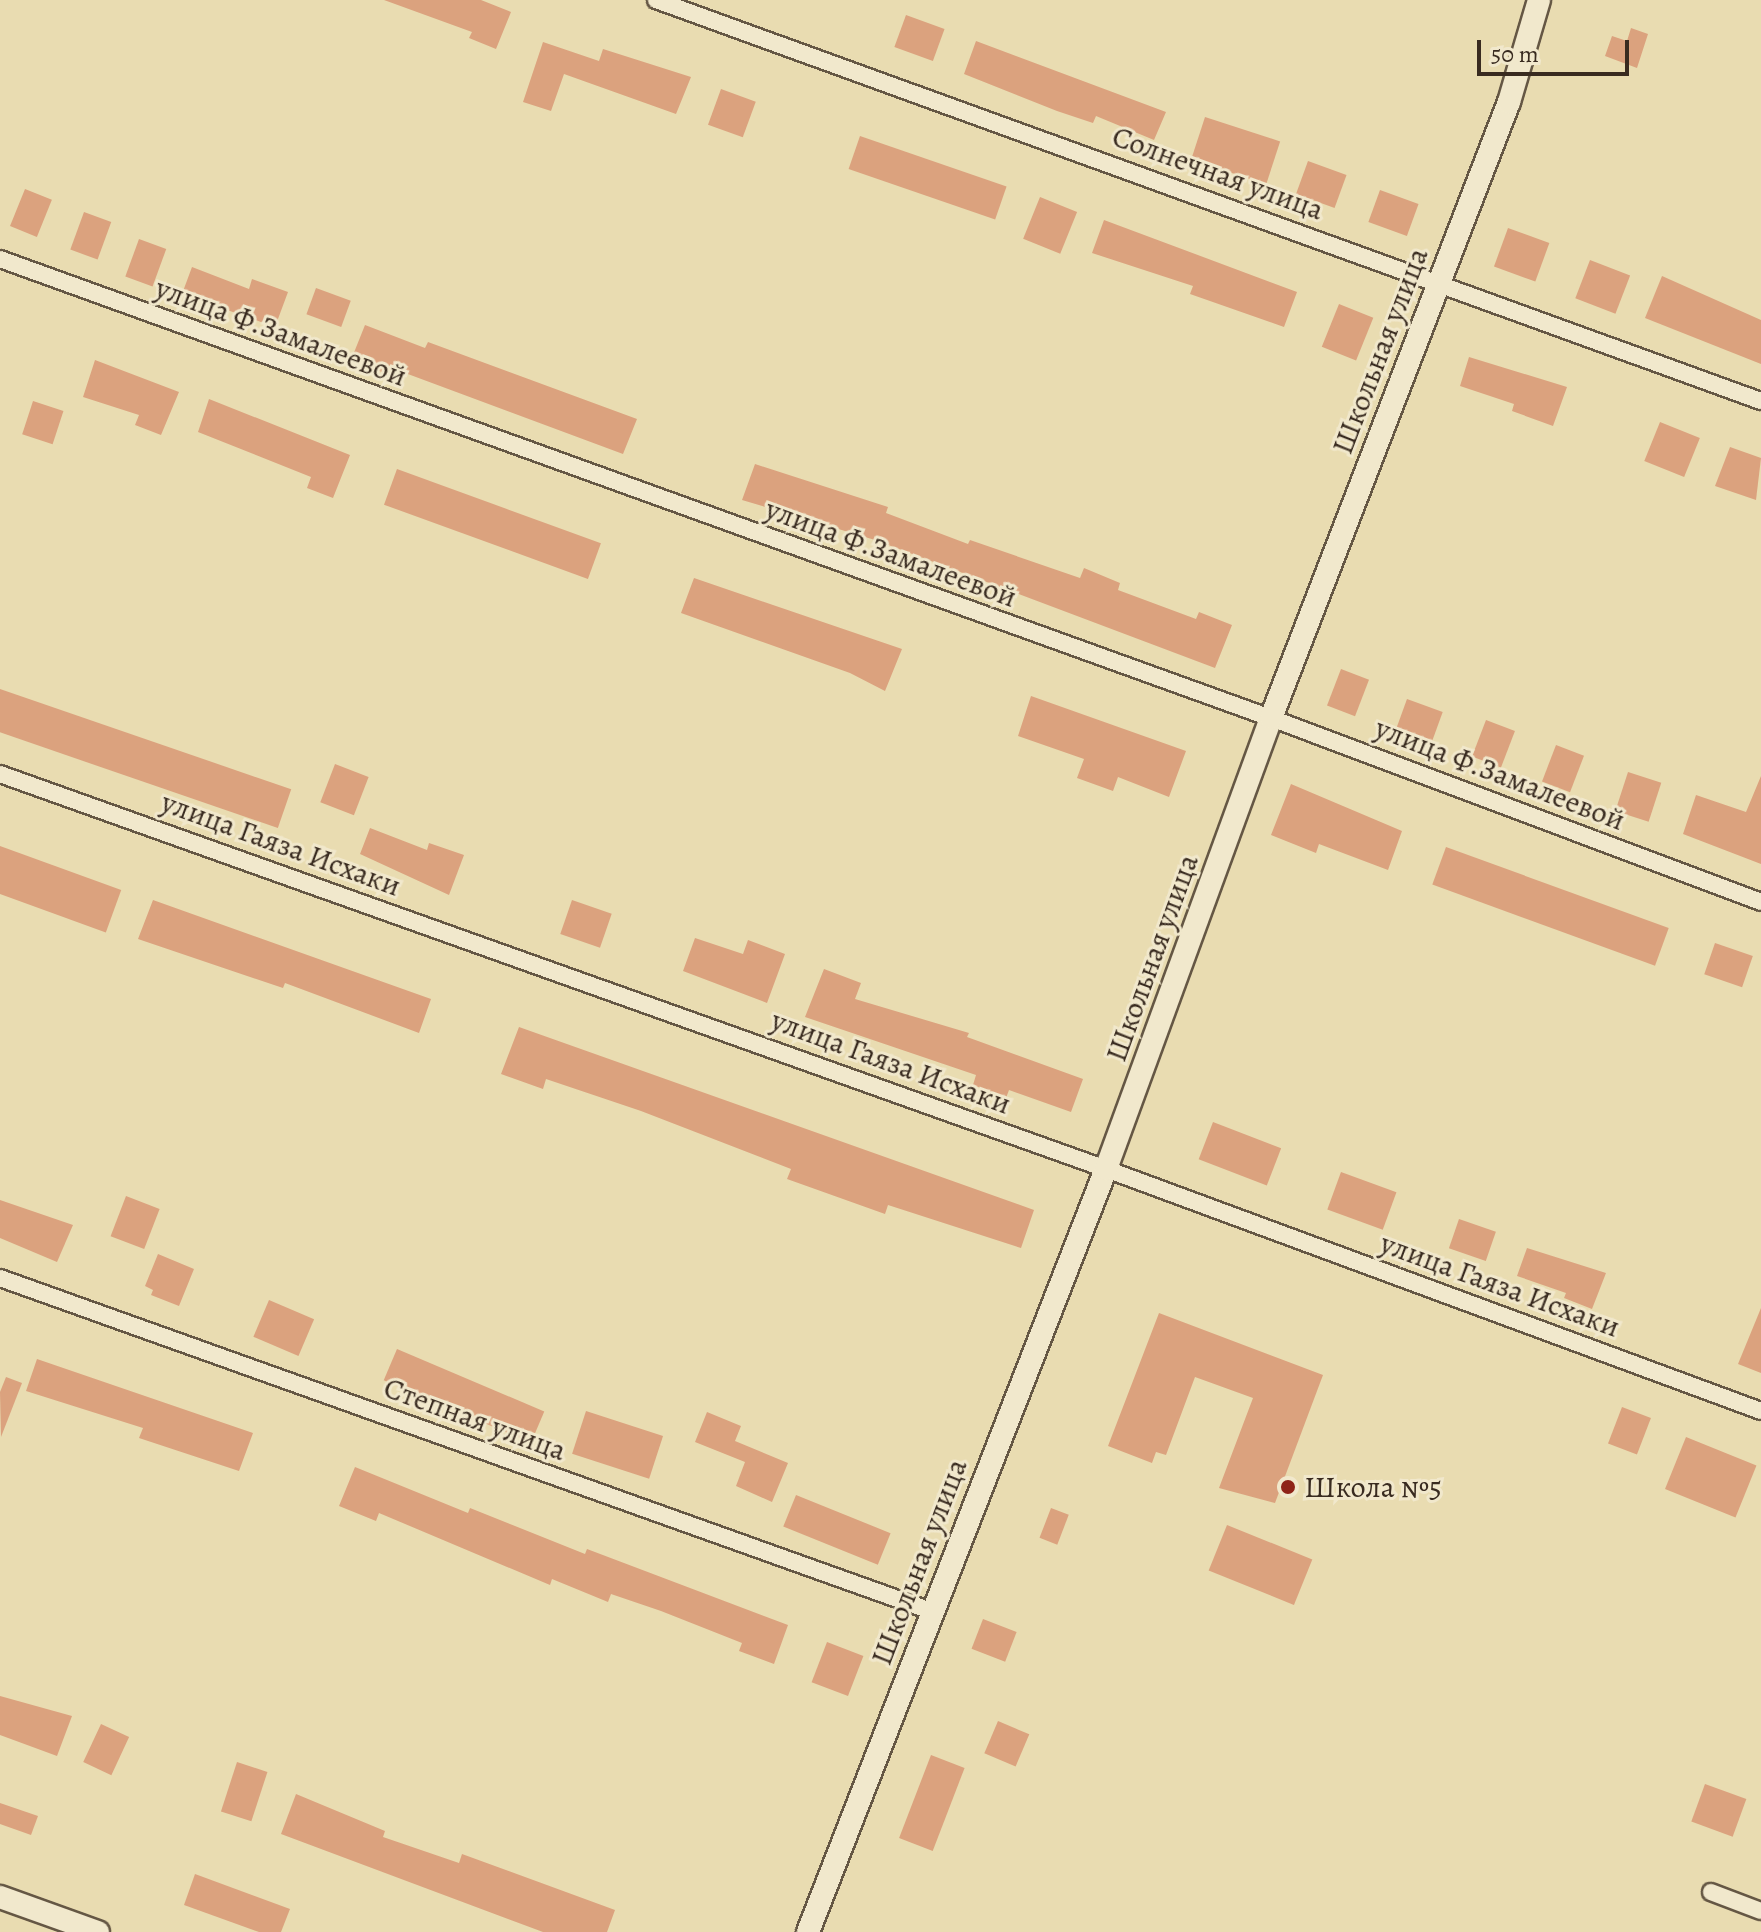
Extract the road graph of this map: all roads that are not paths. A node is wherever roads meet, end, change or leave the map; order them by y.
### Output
1 (656, 0) edge
2 (1539, 0) edge
3 (0, 259) edge
4 (1439, 282) junction
5 (1761, 401) edge
6 (1271, 718) junction
7 (0, 774) edge
8 (1761, 902) edge
9 (1106, 1169) junction
10 (0, 1278) edge
11 (1761, 1411) edge
12 (931, 1611) junction
13 (1711, 1892) dead end
14 (0, 1897) edge
15 (1761, 1911) edge
16 (98, 1932) edge
17 (808, 1932) edge

1 - 4 street, Солнечная улица
2 - 4 street, Школьная улица
3 - 6 street, улица Ф.Замалеевой
4 - 5 street, Солнечная улица
4 - 6 street, Школьная улица
6 - 8 street, улица Ф.Замалеевой
6 - 9 street, Школьная улица
7 - 9 street, улица Гаяза Исхаки
9 - 11 street, улица Гаяза Исхаки
9 - 12 street, Школьная улица
10 - 12 street, Степная улица
12 - 17 street, Школьная улица
13 - 15 street
14 - 16 street

